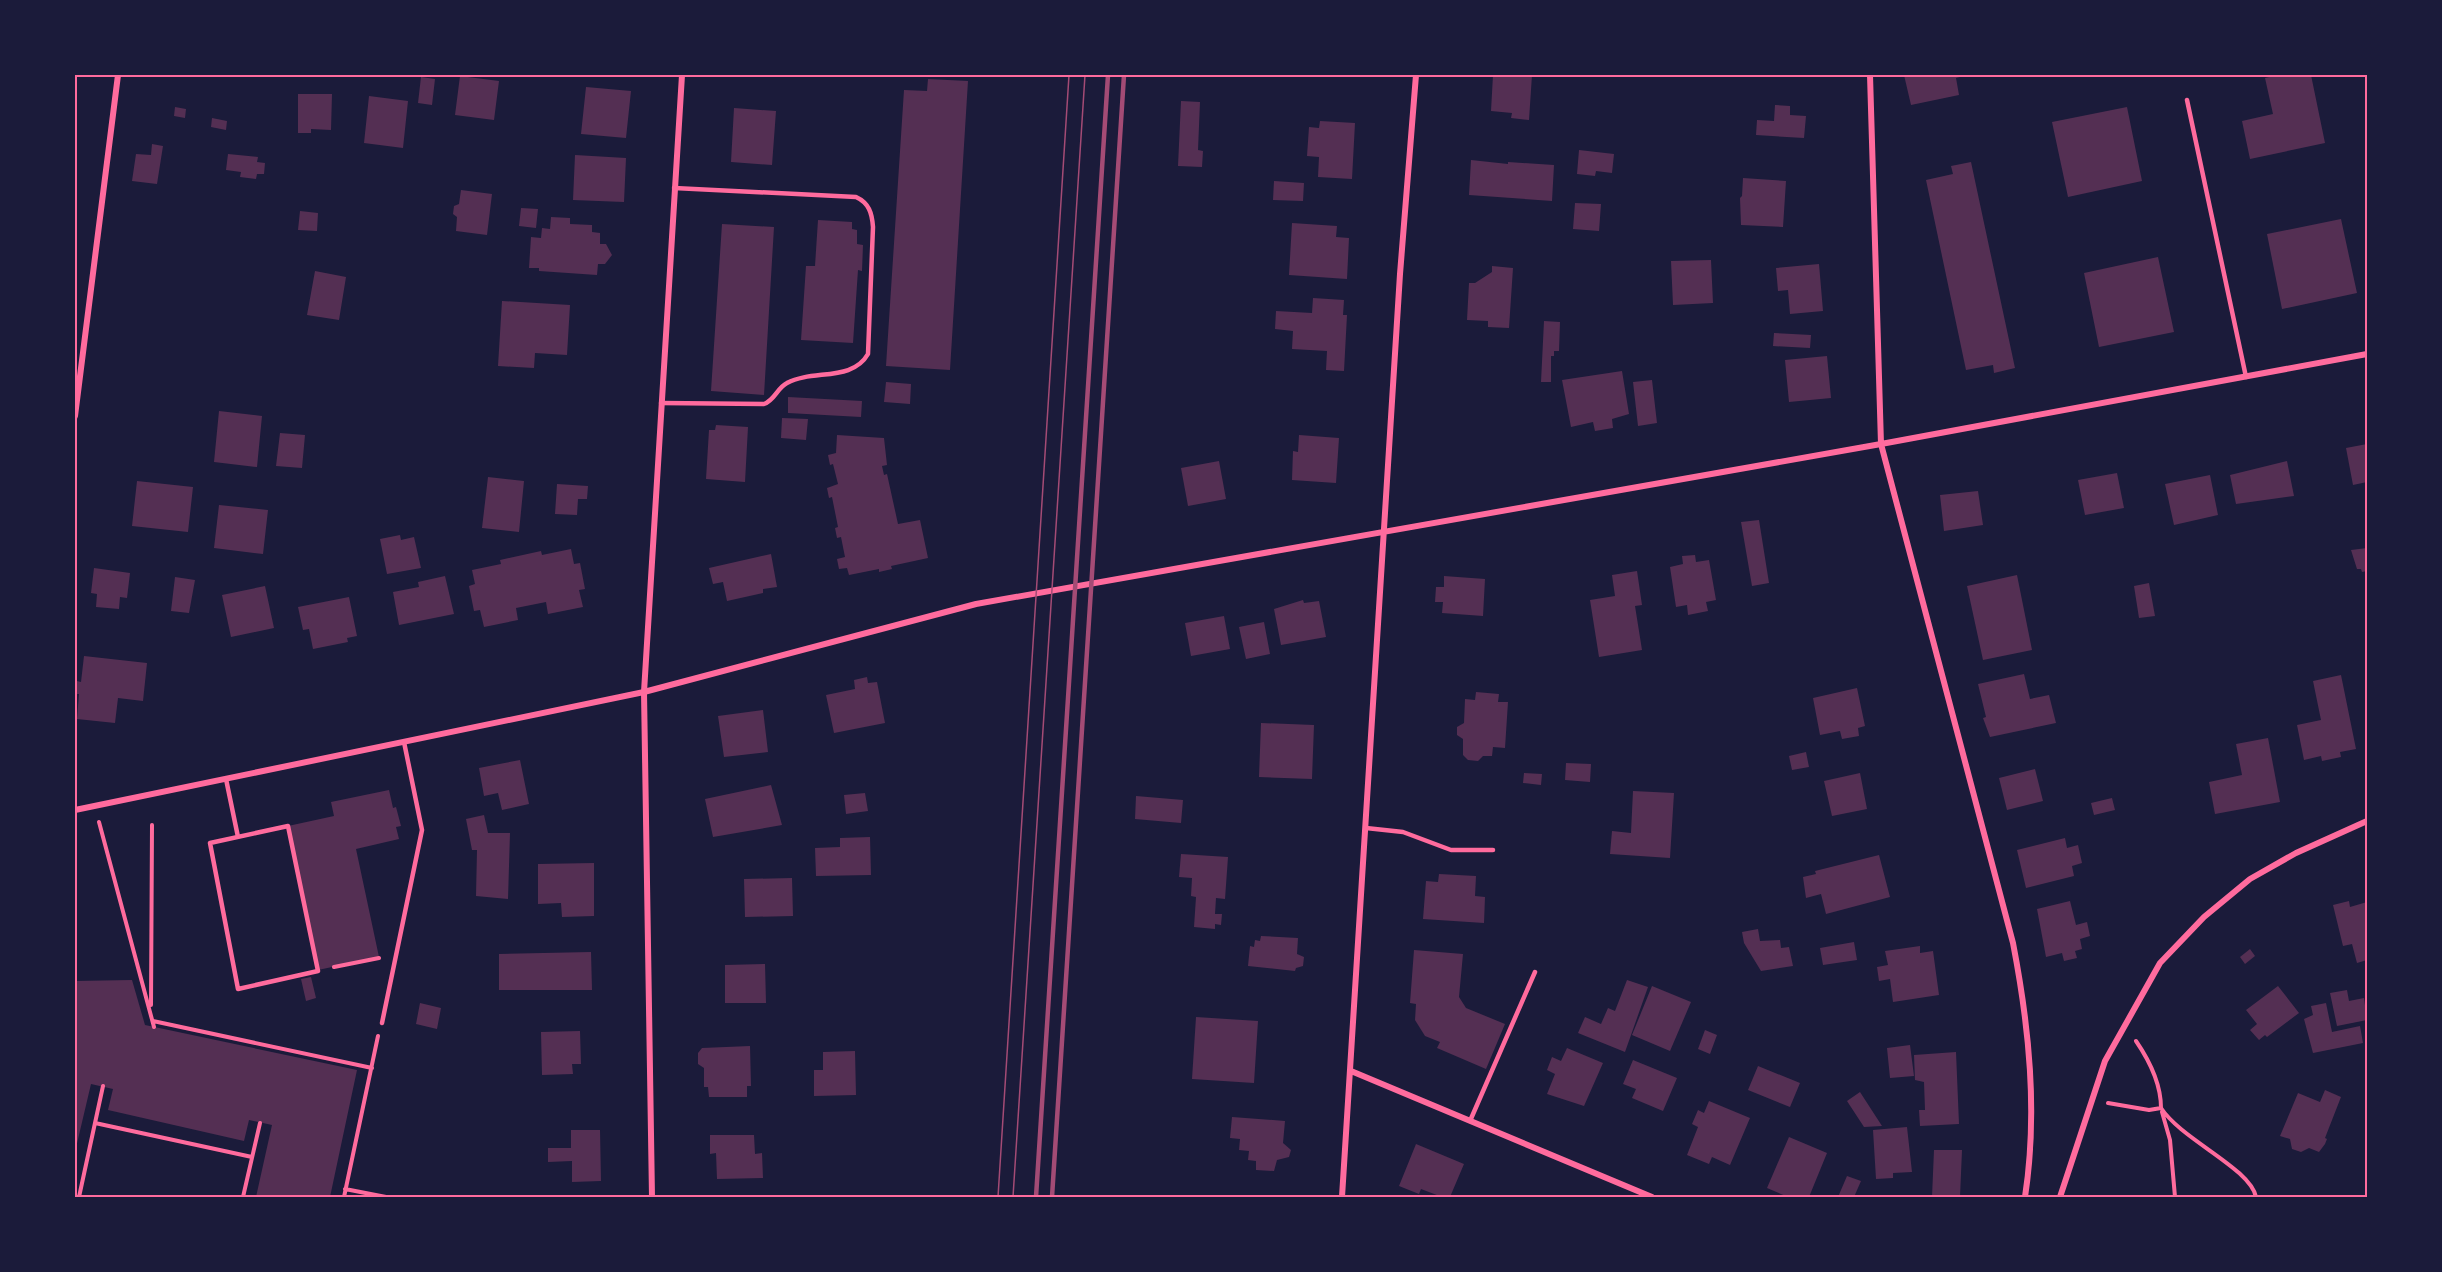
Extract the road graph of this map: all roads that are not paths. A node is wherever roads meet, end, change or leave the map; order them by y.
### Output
1 (118, 75) edge
2 (682, 75) edge
3 (1416, 75) edge
4 (1870, 75) edge
5 (2187, 100) dead end
6 (674, 188) junction
7 (2367, 354) edge
8 (2246, 377) junction
9 (661, 403) junction
10 (75, 416) edge
11 (1881, 444) junction
12 (1386, 530) junction
13 (644, 692) junction
14 (404, 742) junction
15 (226, 779) junction
16 (75, 810) edge
17 (2367, 821) edge
18 (1366, 828) junction
19 (238, 837) junction
20 (1492, 850) dead end
21 (1535, 972) dead end
22 (381, 1023) road end
23 (1351, 1071) junction
24 (1470, 1121) junction
25 (652, 1197) edge
26 (1342, 1197) edge
27 (1652, 1197) edge
28 (2025, 1197) edge
29 (2061, 1197) edge

1 - 10 street
2 - 6 street
3 - 12 street
4 - 11 street
5 - 8 lane
6 - 9 street
6 - 9 lane
7 - 8 street
8 - 11 street
9 - 13 street
11 - 12 street
11 - 28 street
12 - 13 street
12 - 18 street
13 - 14 street
13 - 25 street
14 - 15 street
14 - 22 lane
15 - 16 street
15 - 19 lane
17 - 29 street
18 - 20 lane
18 - 23 street
19 - 19 lane
21 - 24 lane
23 - 24 street
23 - 26 street
24 - 27 street

